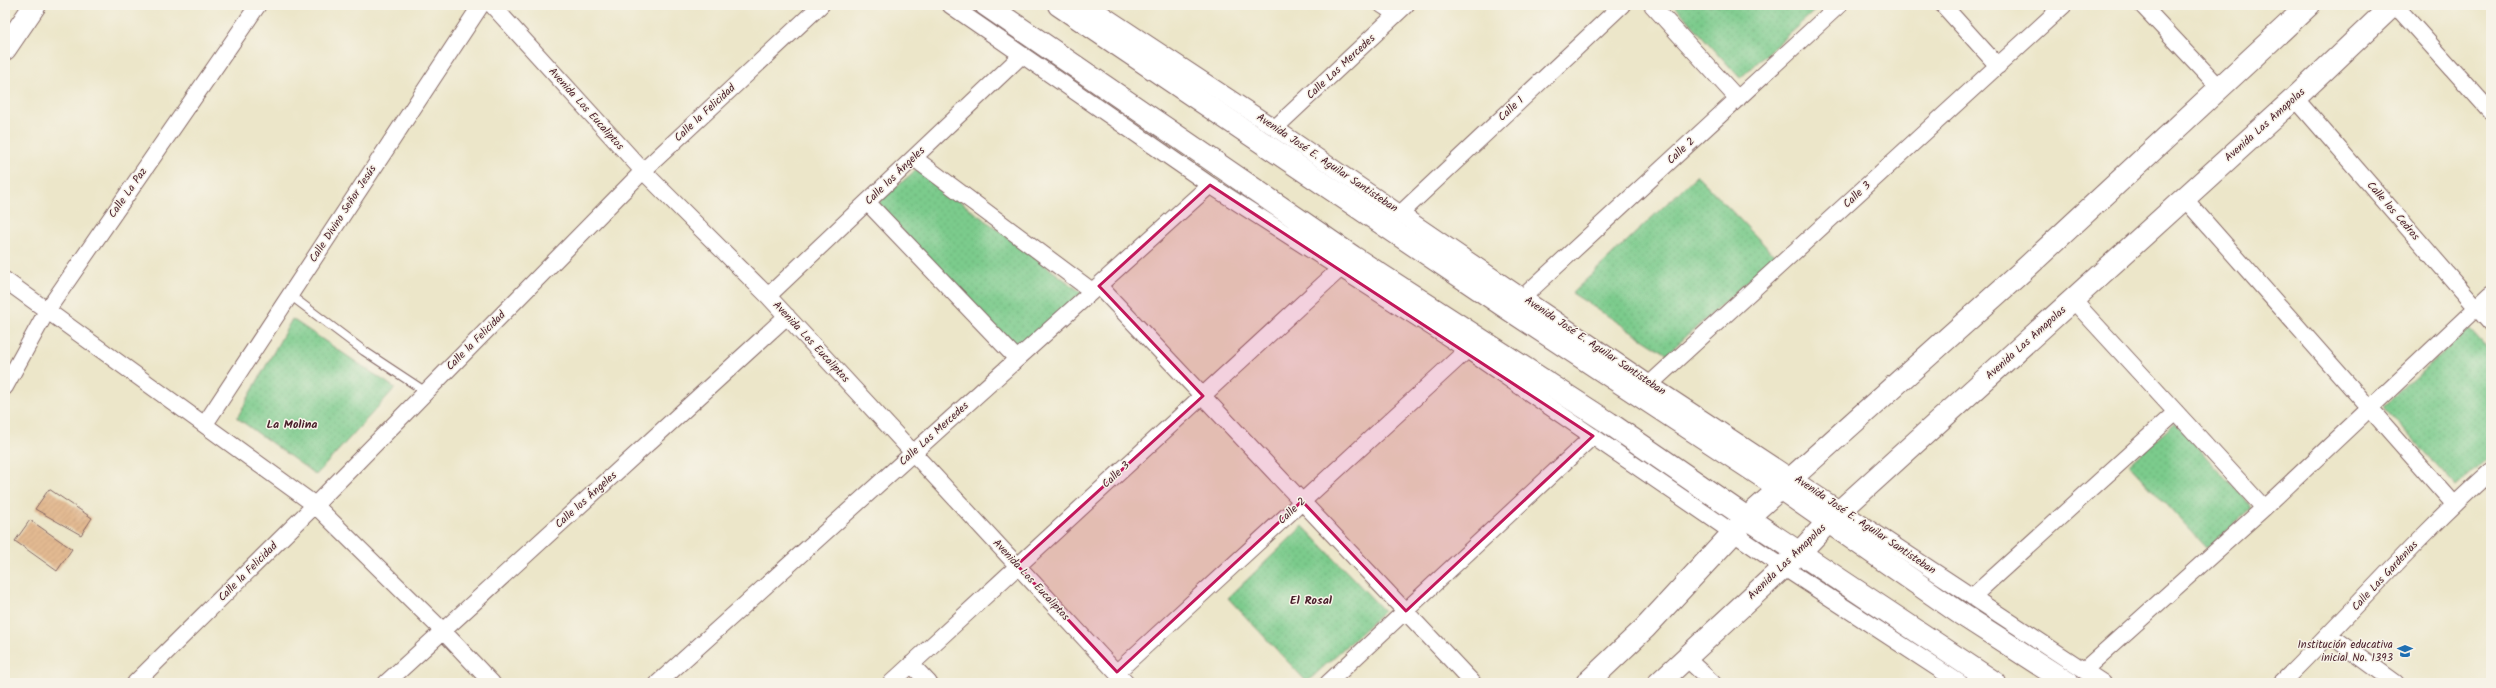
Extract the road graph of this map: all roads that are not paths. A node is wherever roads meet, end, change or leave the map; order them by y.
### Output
1 (35, 5) edge
2 (258, 5) edge
3 (481, 5) edge
4 (492, 5) edge
5 (822, 5) edge
6 (950, 5) edge
7 (986, 5) edge
8 (1059, 5) edge
9 (1089, 5) edge
10 (1382, 5) edge
11 (1622, 5) edge
12 (1652, 5) edge
13 (1839, 5) edge
14 (1943, 5) edge
15 (2064, 5) edge
16 (2142, 5) edge
17 (2309, 5) edge
18 (2394, 5) edge
19 (1401, 10) edge
20 (5, 49) edge
21 (1022, 54) junction
22 (1998, 66) junction
23 (2220, 88) junction
24 (1738, 98) junction
25 (2295, 98) junction
26 (2491, 112) edge
27 (1276, 128) junction
28 (914, 158) junction
29 (643, 171) junction
30 (1210, 185) junction
31 (2184, 198) junction
32 (867, 202) junction
33 (1401, 213) junction
34 (1341, 268) junction
35 (5, 280) edge
36 (1096, 288) junction
37 (2491, 294) edge
38 (290, 295) junction
39 (768, 296) junction
40 (1523, 297) junction
41 (2074, 300) junction
42 (2477, 307) junction
43 (48, 309) junction
44 (787, 316) junction
45 (2491, 324) edge
46 (1466, 350) junction
47 (1017, 359) junction
48 (1650, 384) junction
49 (5, 387) edge
50 (426, 392) junction
51 (1203, 396) junction
52 (2369, 408) junction
53 (2176, 412) junction
54 (205, 424) junction
55 (1593, 436) junction
56 (914, 453) junction
57 (2491, 471) edge
58 (1786, 482) junction
59 (1302, 501) junction
60 (316, 504) junction
61 (2454, 504) junction
62 (2264, 508) junction
63 (1835, 516) junction
64 (1741, 526) junction
65 (1800, 552) junction
66 (1018, 565) junction
67 (1783, 567) junction
68 (1972, 597) junction
69 (1406, 611) junction
70 (443, 631) junction
71 (2330, 635) junction
72 (1686, 658) junction
73 (911, 664) junction
74 (2076, 677) edge
75 (1121, 678) edge
76 (135, 683) edge
77 (386, 683) edge
78 (492, 683) edge
79 (658, 683) edge
80 (891, 683) edge
81 (929, 683) edge
82 (1328, 683) edge
83 (1473, 683) edge
84 (1587, 683) edge
85 (1659, 683) edge
86 (1713, 683) edge
87 (1960, 683) edge
88 (1995, 683) edge
89 (2103, 683) edge
90 (2281, 683) edge
91 (2396, 683) edge

1 - 20 main road
2 - 43 street, Calle La Paz
3 - 38 street, Calle Divino Señor Jesús
4 - 29 street, Avenida Los Eucaliptos
5 - 29 street, Calle la Felicidad
6 - 21 street
7 - 64 main road
8 - 58 main road, Avenida José E. Aguilar Santisteban
9 - 27 street, Avenida José E. Aguilar Santisteban
10 - 19 street
11 - 33 street, Calle 1
12 - 24 street
13 - 24 street, Calle 2
14 - 22 street
15 - 22 street, Calle 3
16 - 23 street
17 - 23 main road
18 - 25 main road, Avenida Las Amapolas
18 - 26 street
19 - 27 street, Calle Las Mercedes
21 - 28 street, Calle los Ángeles
21 - 30 street
22 - 48 street, Calle 3
23 - 58 main road
24 - 40 street, Calle 2
25 - 31 main road, Avenida Las Amapolas
25 - 42 street, Calle los Cedros
27 - 33 street, Avenida José E. Aguilar Santisteban
28 - 32 street, Calle los Ángeles
28 - 36 street
29 - 39 street, Avenida Los Eucaliptos
29 - 50 street, Calle la Felicidad
30 - 34 street
30 - 36 street, Calle Las Mercedes
31 - 41 main road, Avenida Las Amapolas
31 - 52 street
32 - 39 street, Calle los Ángeles
32 - 47 street
33 - 40 street, Avenida José E. Aguilar Santisteban
34 - 46 street
34 - 51 street, Calle 3
35 - 43 street
36 - 47 street, Calle Las Mercedes
36 - 51 street
37 - 42 street
38 - 50 lane
38 - 54 street, Calle Divino Señor Jesús
39 - 44 street, Avenida Los Eucaliptos
40 - 48 street, Avenida José E. Aguilar Santisteban
41 - 53 street
41 - 63 main road, Avenida Las Amapolas
42 - 45 street, Calle los Cedros
42 - 52 street
43 - 49 street, Calle La Paz
43 - 54 street
44 - 56 street, Avenida Los Eucaliptos
44 - 70 street, Calle los Ángeles
46 - 55 street
46 - 59 street, Calle 2
47 - 56 street, Calle Las Mercedes
48 - 58 street, Avenida José E. Aguilar Santisteban
50 - 60 street, Calle la Felicidad
51 - 59 street
51 - 66 street, Calle 3
52 - 61 street
52 - 62 street
53 - 62 street
53 - 68 street
54 - 60 street
55 - 64 street
55 - 69 street
56 - 66 street, Avenida Los Eucaliptos
56 - 79 street, Calle Las Mercedes
57 - 61 street, Calle Las Gardenias
58 - 63 main road, Avenida José E. Aguilar Santisteban
58 - 64 main road
59 - 69 street
59 - 75 street, Calle 2
60 - 70 street
60 - 76 street, Calle la Felicidad
61 - 71 street, Calle Las Gardenias
62 - 74 street
63 - 65 main road, Avenida Las Amapolas
63 - 68 street, Avenida José E. Aguilar Santisteban
63 - 74 main road, Avenida José E. Aguilar Santisteban
64 - 65 main road
64 - 67 street
64 - 84 main road
65 - 67 main road, Avenida Las Amapolas
65 - 88 main road
66 - 73 street, Calle 3
66 - 75 street, Avenida Los Eucaliptos
67 - 72 main road, Avenida Las Amapolas
67 - 87 street
68 - 74 street, Avenida José E. Aguilar Santisteban
69 - 82 street
69 - 83 street
70 - 77 street, Calle los Ángeles
70 - 78 street
71 - 90 street, Calle Las Gardenias
71 - 91 street
72 - 85 main road, Avenida Las Amapolas
72 - 86 street
73 - 80 street, Calle 3
73 - 81 street
74 - 89 street, Avenida José E. Aguilar Santisteban

